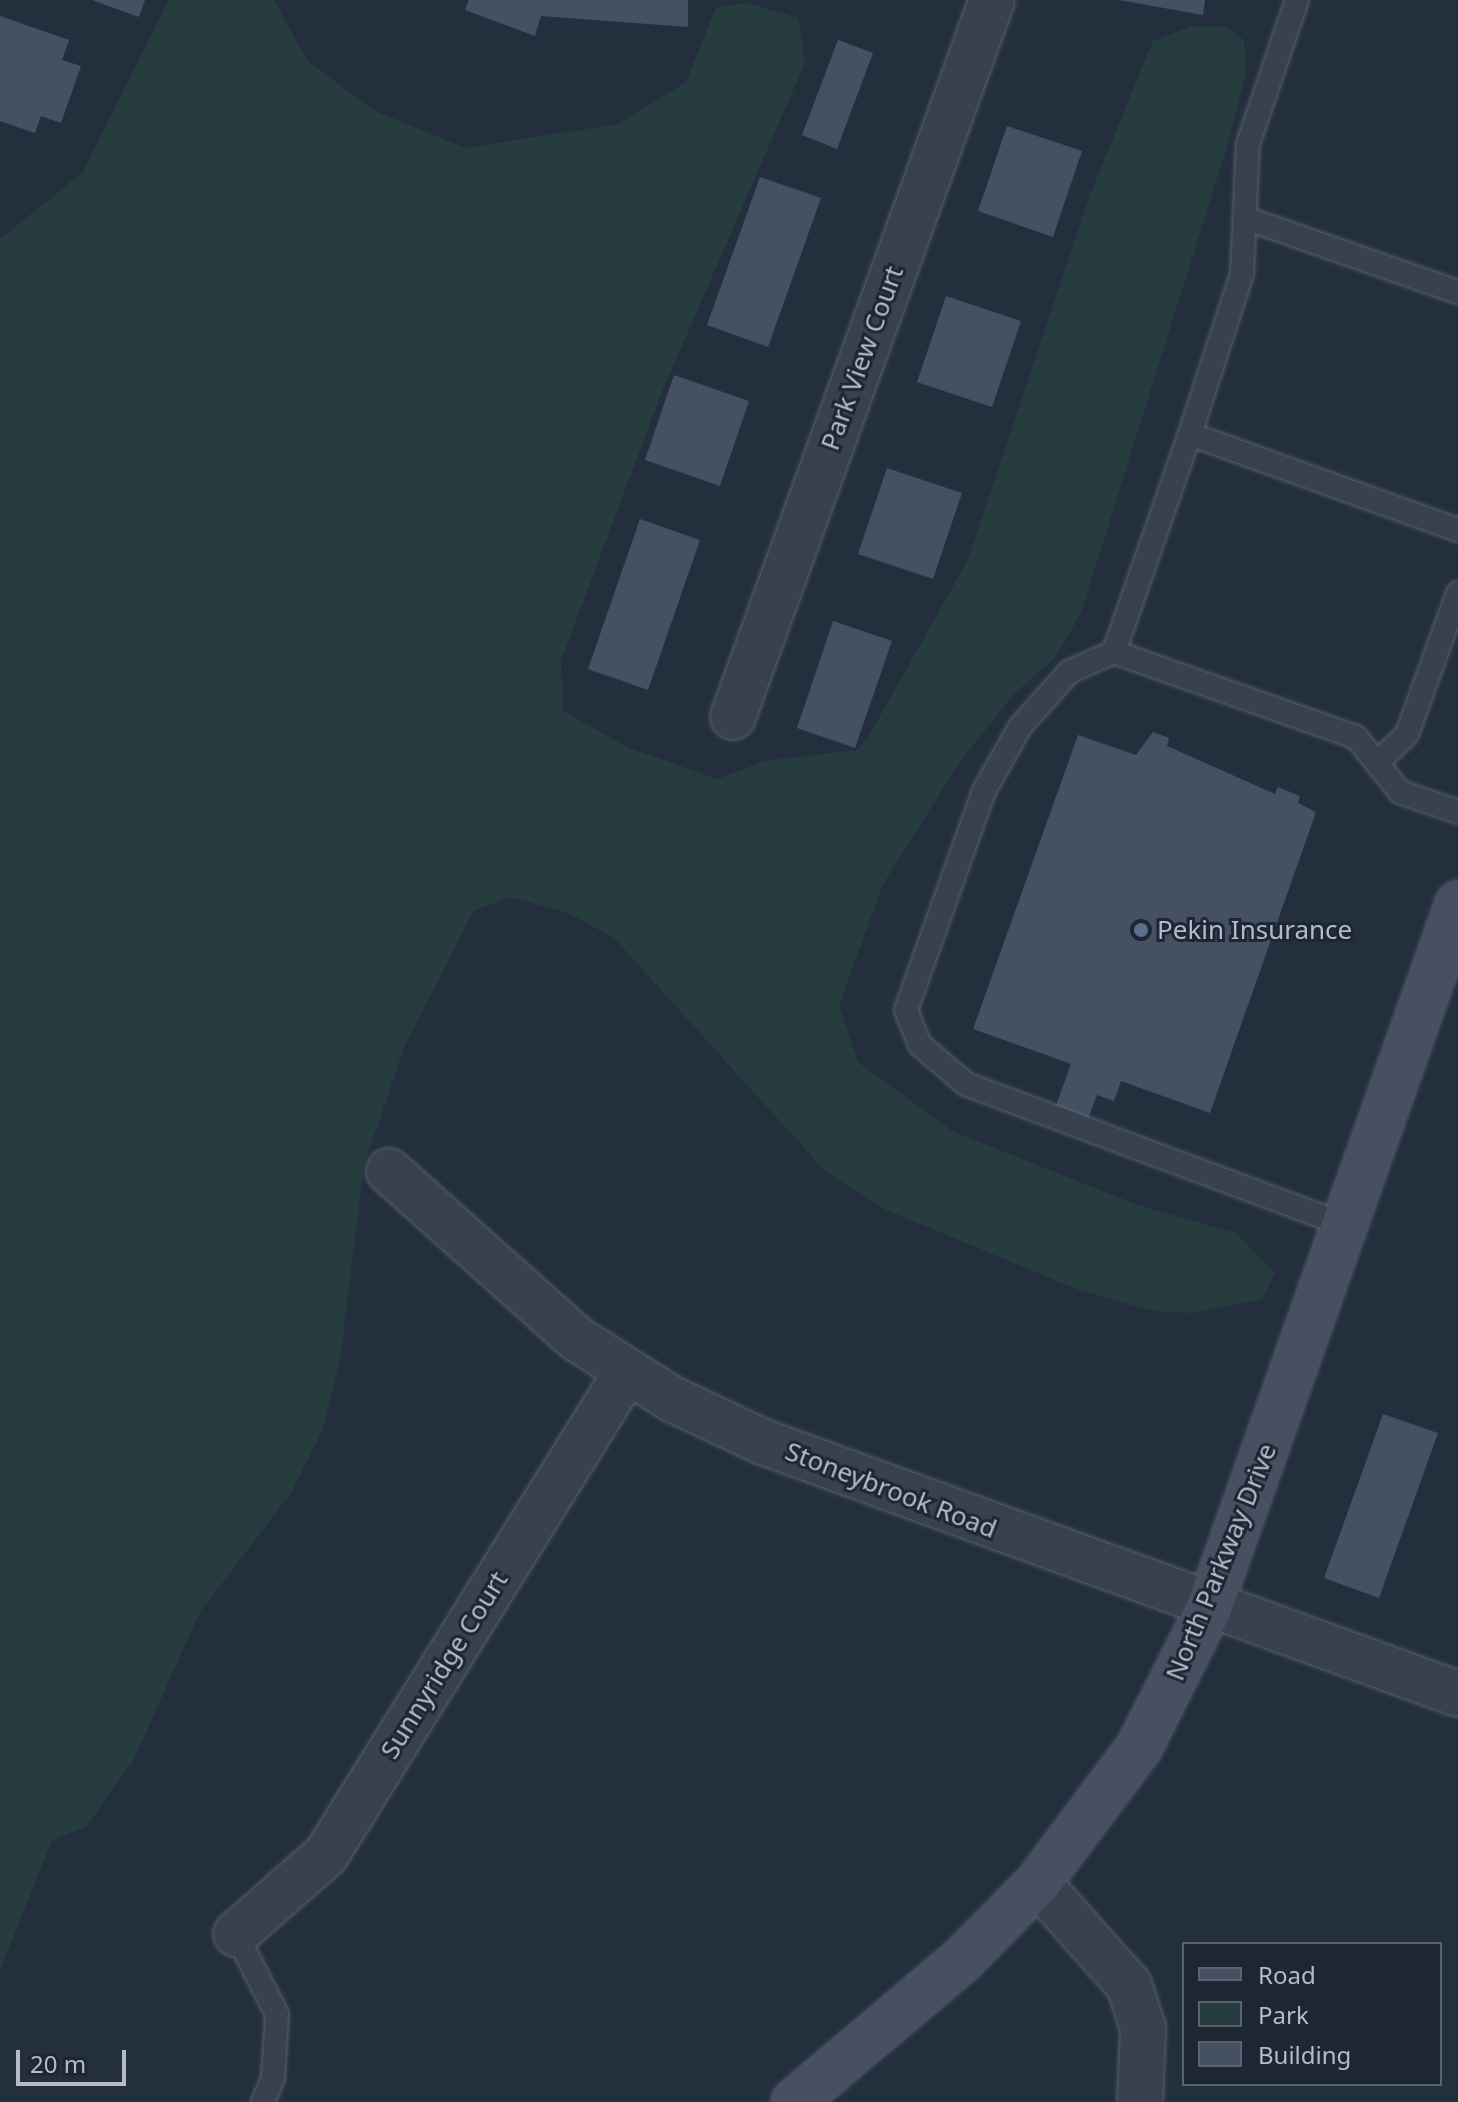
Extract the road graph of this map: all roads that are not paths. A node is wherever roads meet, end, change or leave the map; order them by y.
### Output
1 (992, 0) edge
2 (1297, 0) edge
3 (1245, 218) junction
4 (1458, 292) edge
5 (1190, 434) junction
6 (1458, 530) edge
7 (1458, 593) edge
8 (1114, 652) junction
9 (733, 717) dead end
10 (1377, 763) junction
11 (1458, 812) edge
12 (1458, 904) edge
13 (389, 1171) dead end
14 (1345, 1225) junction
15 (626, 1373) junction
16 (1209, 1608) junction
17 (1458, 1694) edge
18 (1038, 1883) junction
19 (236, 1934) joint
20 (263, 2102) edge
21 (794, 2102) edge
22 (1140, 2102) edge

1 - 9 street, Park View Court
2 - 3 lane
3 - 4 lane
3 - 5 lane
5 - 6 lane
5 - 8 lane
7 - 10 lane
8 - 10 lane
8 - 14 lane
10 - 11 lane
12 - 14 main road, North Parkway Drive
13 - 15 street, Stoneybrook Road
14 - 16 main road, North Parkway Drive
15 - 16 street, Stoneybrook Road
15 - 19 street, Sunnyridge Court
16 - 17 street, Stoneybrook Road
16 - 18 main road, North Parkway Drive
18 - 21 main road, North Parkway Drive
18 - 22 street
19 - 20 lane

